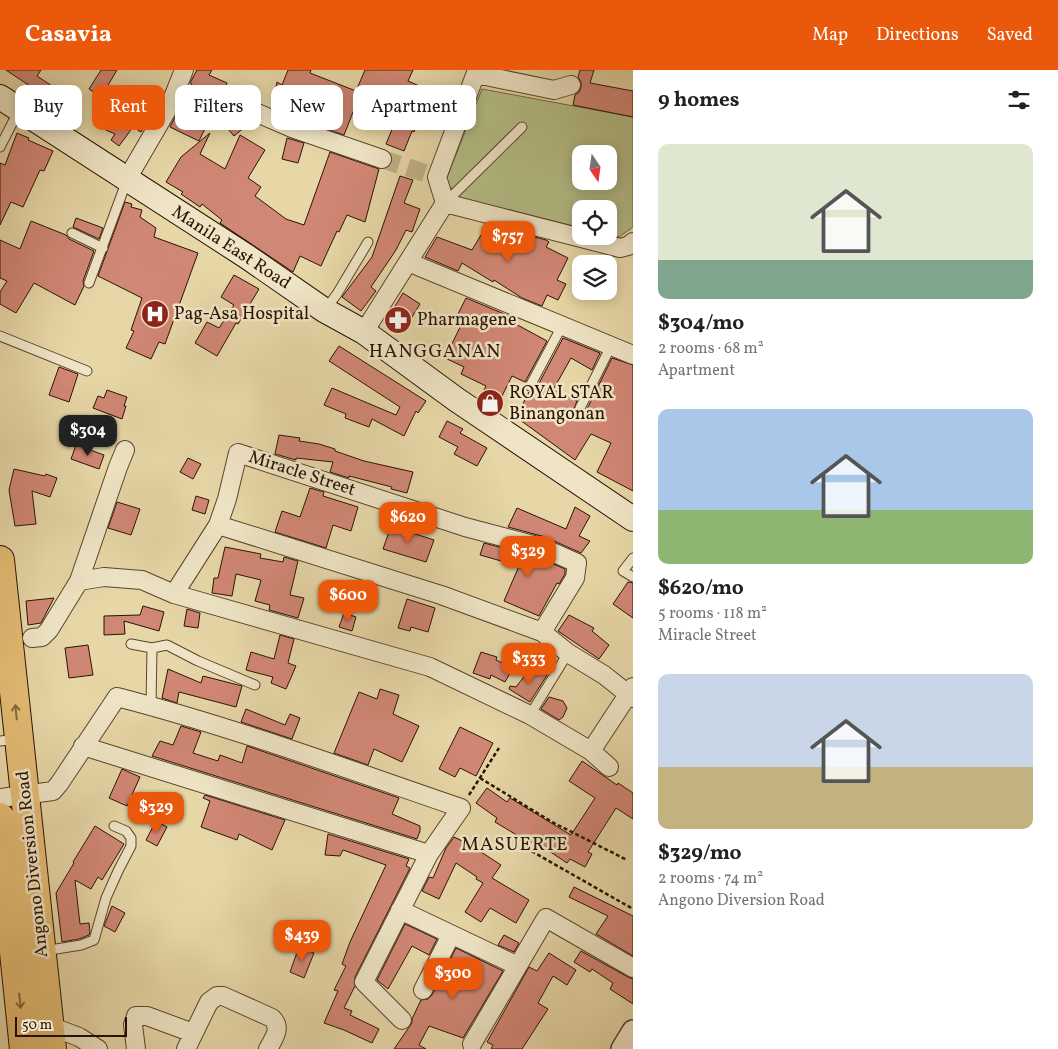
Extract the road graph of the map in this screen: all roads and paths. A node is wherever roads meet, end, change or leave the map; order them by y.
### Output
1 (184, 70) edge
2 (474, 72) edge
3 (571, 85) dead end
4 (9, 103) edge
5 (261, 115) edge
6 (522, 127) dead end
7 (0, 147) edge
8 (382, 159) tunnel mouth
9 (127, 179) junction
10 (445, 203) junction
11 (72, 234) dead end
12 (368, 242) dead end
13 (633, 242) edge
14 (103, 248) junction
15 (408, 262) junction
16 (90, 283) dead end
17 (324, 310) junction
18 (562, 326) junction
19 (364, 332) junction
20 (0, 336) edge
21 (611, 346) junction
22 (633, 355) edge
23 (87, 372) dead end
24 (530, 386) dead end
25 (580, 408) dead end
26 (125, 450) dead end
27 (633, 519) edge
28 (218, 525) junction
29 (633, 558) edge
30 (0, 560) edge
31 (633, 577) edge
32 (79, 581) junction
33 (174, 594) junction
34 (542, 632) junction
35 (32, 638) dead end
36 (131, 644) dead end
37 (152, 648) junction
38 (568, 653) junction
39 (255, 685) dead end
40 (631, 693) edge
41 (151, 706) junction
42 (530, 715) junction
43 (10, 740) edge
44 (83, 746) junction
45 (499, 748) dead end
46 (591, 751) junction
47 (609, 768) dead end
48 (480, 778) junction
49 (13, 796) edge
50 (461, 808) junction
51 (0, 817) edge
52 (114, 826) dead end
53 (526, 848) dead end
54 (429, 854) junction
55 (627, 860) dead end
56 (633, 909) edge
57 (400, 910) junction
58 (451, 935) junction
59 (9, 940) edge
60 (42, 951) junction
61 (518, 966) junction
62 (633, 968) edge
63 (423, 990) dead end
64 (402, 1020) dead end
65 (633, 1031) edge
66 (51, 1037) edge
67 (190, 1041) edge
68 (472, 1044) dead end
69 (24, 1049) edge
70 (98, 1049) edge
71 (136, 1049) edge
72 (268, 1049) edge
73 (622, 1049) edge

1 - 9 street
2 - 3 street
2 - 10 street
4 - 7 lane
4 - 9 main road, Manila East Road
5 - 8 street
6 - 10 lane
9 - 14 lane
9 - 17 main road, Manila East Road
10 - 13 street
10 - 15 street
11 - 14 lane
12 - 17 lane
14 - 16 lane
15 - 18 street
15 - 19 street
17 - 19 main road, Manila East Road
18 - 21 street
18 - 24 lane
19 - 27 main road, Manila East Road
20 - 23 lane
21 - 22 street
21 - 25 lane
26 - 32 street
28 - 33 street
28 - 34 street
28 - 34 street, Miracle Street
29 - 31 lane
43 -> 30 main road, Angono Diversion Road
32 - 33 street
32 - 35 street
33 - 42 street
34 - 38 street
36 - 37 lane
37 - 39 lane
37 - 41 lane
38 - 40 street
38 - 42 lane
40 - 46 street
41 - 44 street
41 - 50 street
42 - 46 street
43 - 49 main road, Angono Diversion Road
44 - 49 street
44 - 54 street
45 - 48 path
46 - 47 street
48 - 50 path
48 - 55 path
49 - 60 main road, Angono Diversion Road
50 - 54 street
51 - 59 main road, Angono Diversion Road
52 - 60 lane
53 - 56 path
54 - 57 street
57 - 58 street
57 - 64 street
58 - 61 street
58 - 63 street
59 - 60 main road
59 -> 69 main road, Angono Diversion Road
60 - 66 main road, Angono Diversion Road
61 - 62 street
61 - 68 street
65 - 73 street
66 - 70 street
67 - 71 street
67 - 72 street

